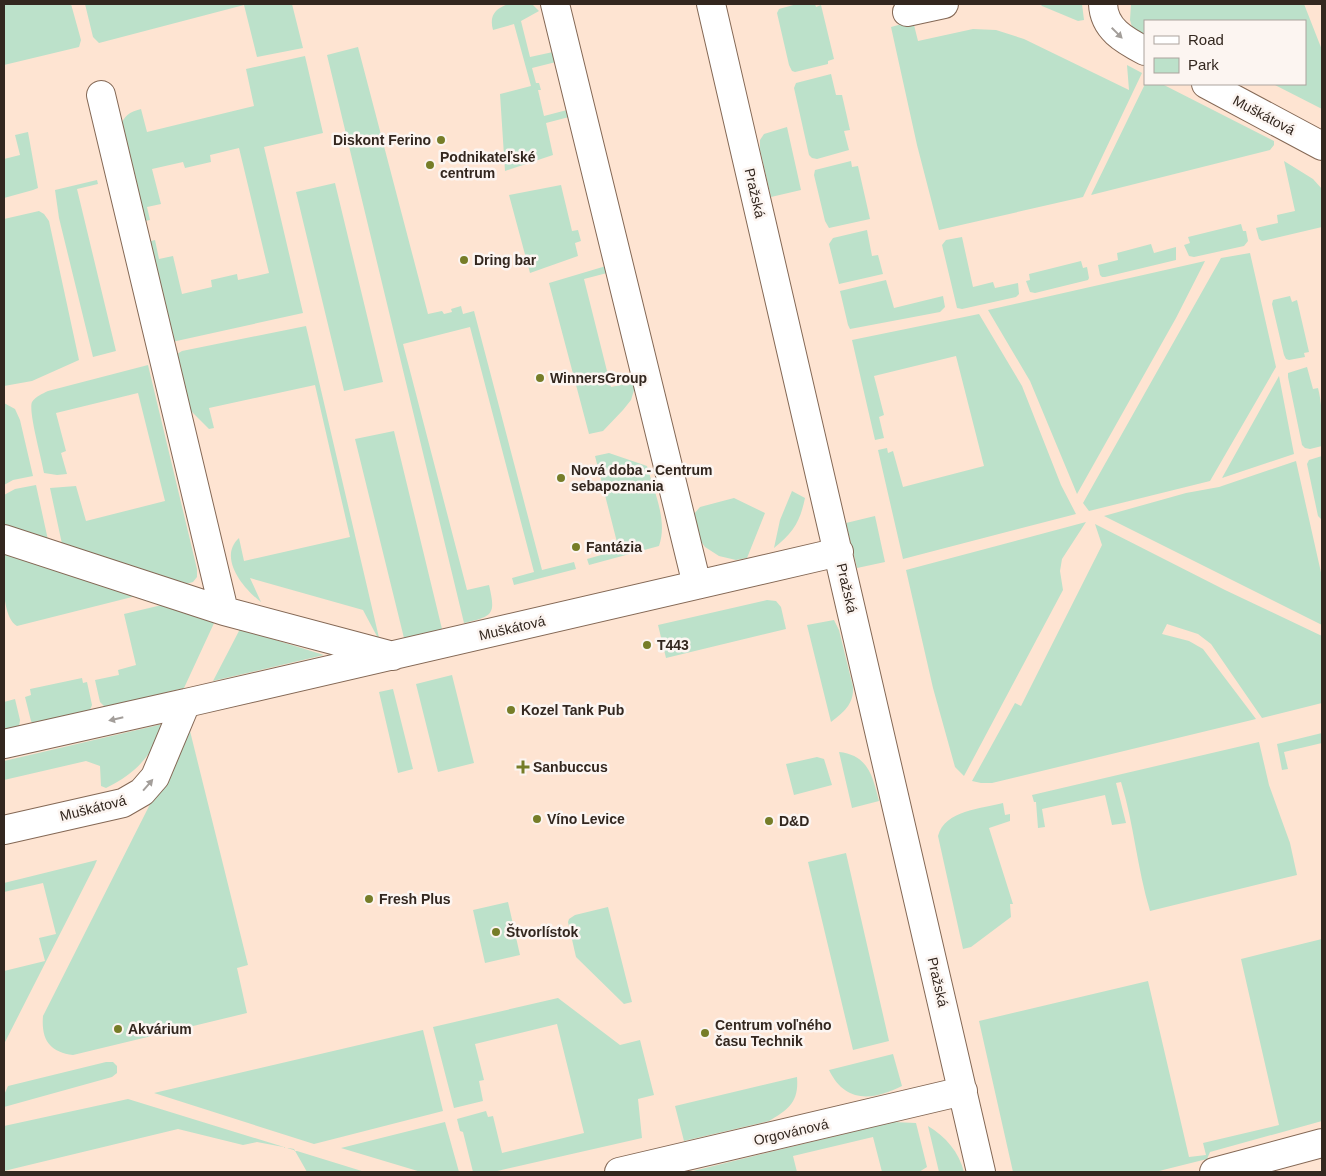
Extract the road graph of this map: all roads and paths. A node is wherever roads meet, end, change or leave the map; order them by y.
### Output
1 (555, 4) edge
2 (711, 4) edge
3 (944, 4) edge
4 (1103, 4) edge
5 (907, 12) dead end
6 (1144, 50) edge
7 (1208, 85) edge
8 (101, 95) dead end
9 (1322, 146) edge
10 (4, 539) edge
11 (839, 552) junction
12 (697, 585) junction
13 (224, 611) junction
14 (393, 656) junction
15 (186, 703) junction
16 (4, 744) edge
17 (4, 830) edge
18 (963, 1091) junction
19 (1322, 1143) edge
20 (620, 1172) edge
21 (981, 1172) edge
22 (1214, 1172) edge

1 - 12 street
2 - 11 street, Pražská
3 - 5 street
4 -> 6 street
7 - 9 street, Muškátová
8 - 13 street
10 - 13 street
11 - 12 street, Muškátová
11 - 18 street, Pražská
12 - 14 street, Muškátová
13 - 14 street
14 - 15 street, Muškátová
15 -> 16 street, Muškátová
17 -> 15 street, Muškátová
18 - 20 street, Orgovánová
18 - 21 street, Pražská
19 - 22 street

